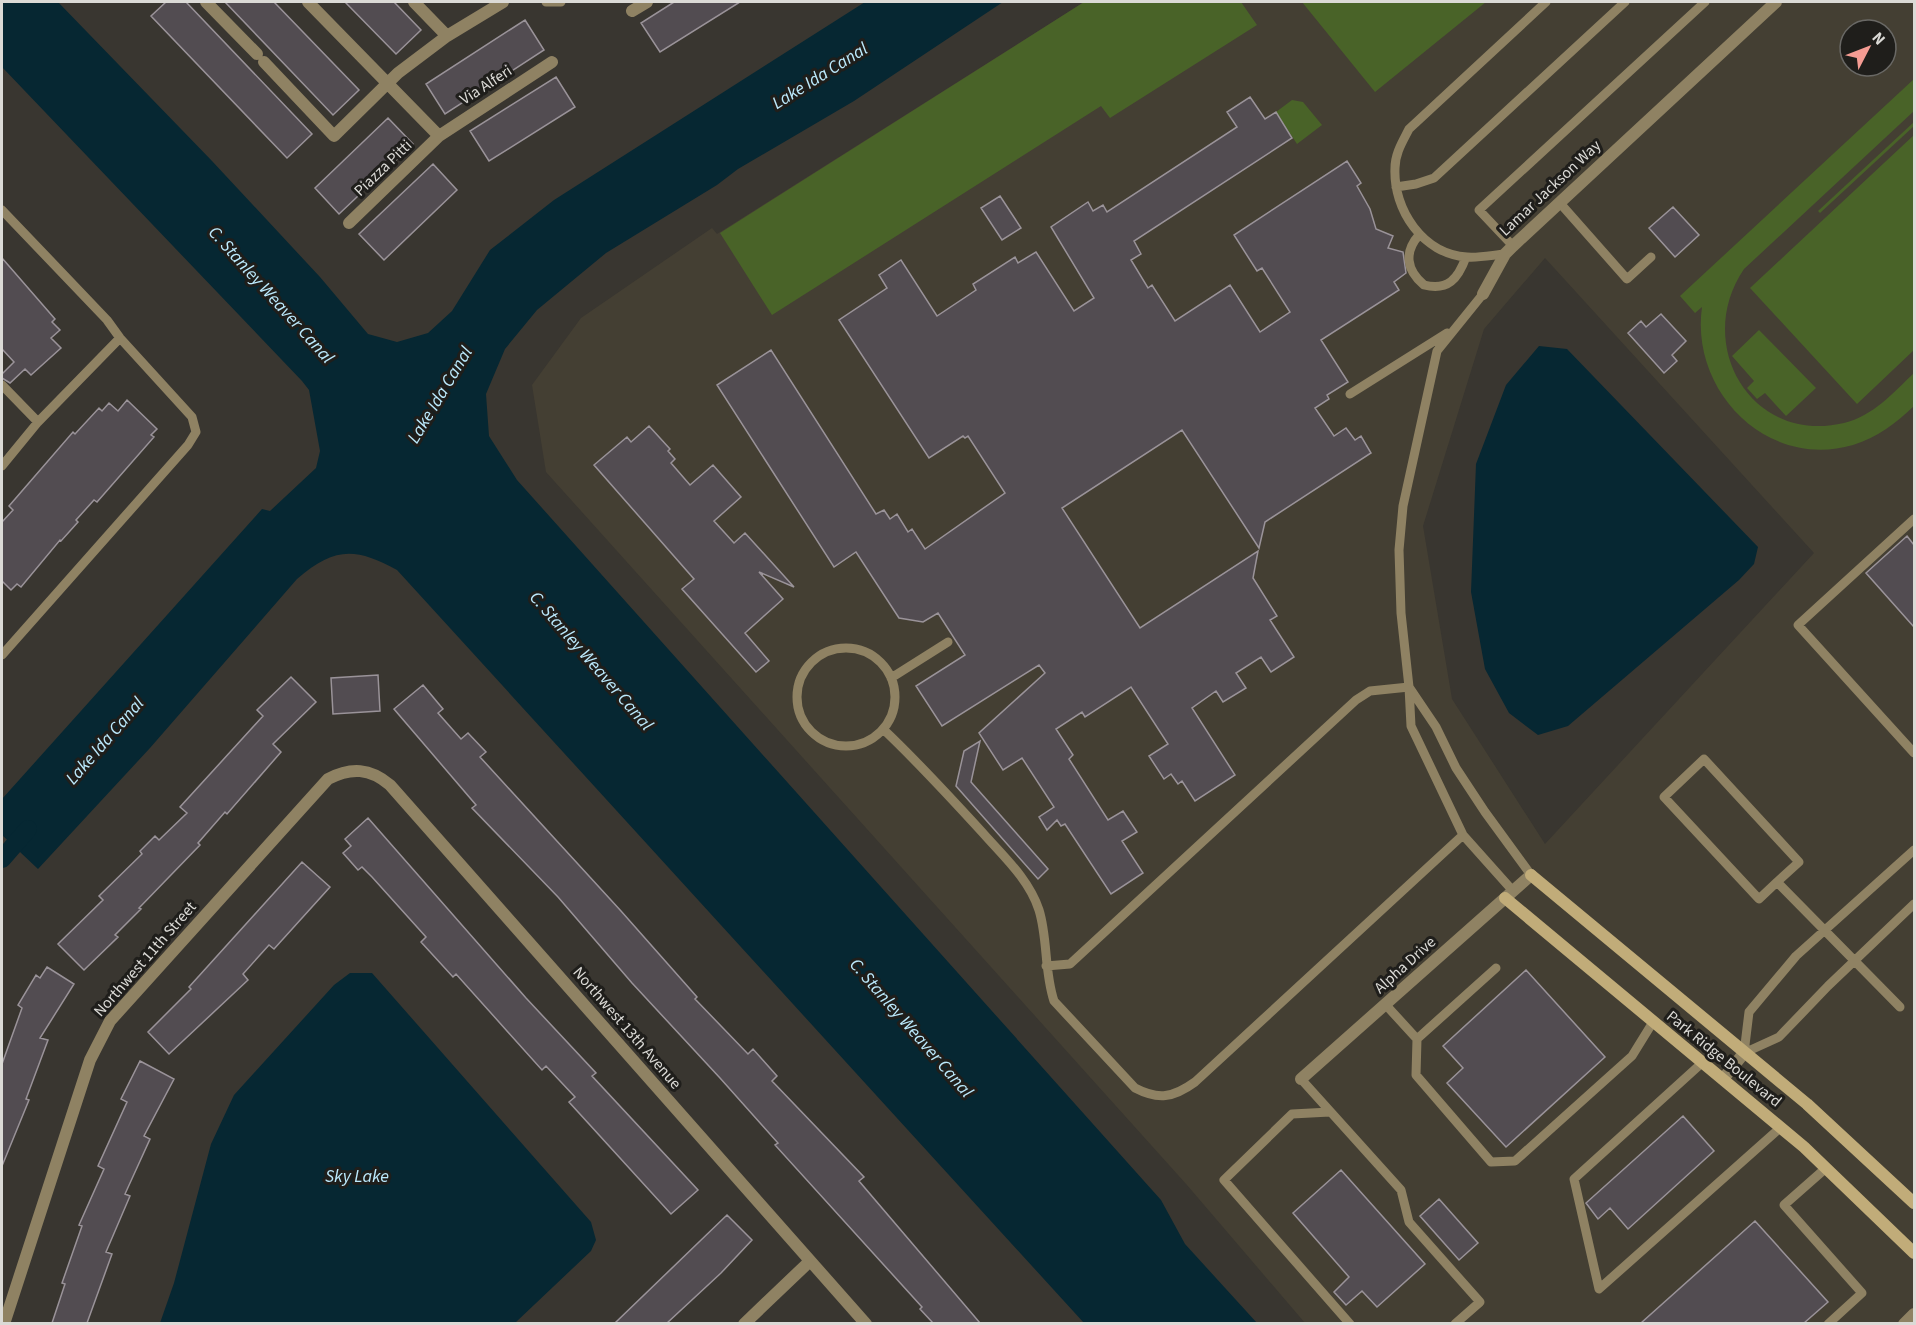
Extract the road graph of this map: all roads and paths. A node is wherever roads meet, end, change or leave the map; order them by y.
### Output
1 (206, 2) edge
2 (308, 2) edge
3 (414, 2) edge
4 (503, 2) edge
5 (546, 2) edge
6 (561, 2) edge
7 (647, 2) edge
8 (1546, 2) edge
9 (1625, 2) edge
10 (1705, 2) edge
11 (1776, 2) edge
12 (632, 11) dead end
13 (447, 36) junction
14 (552, 62) dead end
15 (387, 84) junction
16 (440, 136) junction
17 (1396, 187) junction
18 (1559, 202) junction
19 (2, 210) edge
20 (349, 223) dead end
21 (1419, 235) junction
22 (1509, 250) junction
23 (1466, 257) junction
24 (1651, 257) dead end
25 (1483, 294) joint
26 (1452, 330) junction
27 (120, 338) junction
28 (2, 385) edge
29 (1350, 394) dead end
30 (38, 422) junction
31 (2, 466) edge
32 (1914, 519) edge
33 (948, 642) dead end
34 (2, 654) edge
35 (891, 678) junction
36 (1409, 687) junction
37 (883, 729) junction
38 (1914, 753) edge
39 (353, 770) joint
40 (1463, 835) junction
41 (1914, 850) edge
42 (1531, 875) junction
43 (1777, 882) junction
44 (1509, 894) junction
45 (1914, 904) edge
46 (1824, 930) junction
47 (1854, 961) junction
48 (1046, 966) junction
49 (1496, 968) dead end
50 (1385, 1004) junction
51 (1900, 1007) dead end
52 (1653, 1022) junction
53 (1417, 1039) junction
54 (1744, 1053) junction
55 (1703, 1062) junction
56 (1301, 1079) joint
57 (1723, 1079) junction
58 (1330, 1112) junction
59 (1781, 1127) junction
60 (1826, 1168) junction
61 (1914, 1203) edge
62 (1914, 1253) edge
63 (810, 1261) junction
64 (1914, 1314) edge
65 (4, 1323) edge
66 (744, 1323) edge
67 (866, 1323) edge
68 (1350, 1323) edge
69 (1455, 1323) edge
70 (1828, 1323) edge
71 (1904, 1323) edge

1 - 15 street
2 - 15 street
3 - 13 street
4 - 13 street
5 - 6 lane
7 - 12 street
8 - 17 lane, Lamar Jackson Way
9 - 17 lane
10 - 22 lane
11 - 18 street, Lamar Jackson Way
13 - 15 street
14 - 16 street, Via Alferi
15 - 16 street
16 - 20 street, Piazza Pitti
17 - 21 lane, Lamar Jackson Way
18 - 22 street, Lamar Jackson Way
18 - 24 lane
19 - 27 lane
21 - 23 lane, Lamar Jackson Way
21 - 23 lane
22 - 23 lane, Lamar Jackson Way
22 - 25 street
25 - 26 lane
26 - 29 lane
26 - 36 lane
27 - 30 lane
27 - 34 lane
28 - 30 lane
30 - 31 lane
32 - 38 lane
33 - 35 lane
35 - 37 lane
35 - 37 lane
36 - 40 lane
36 - 42 lane
36 - 48 lane
37 - 48 lane
39 - 63 street, Northwest 13th Avenue
39 - 65 street, Northwest 11th Street
40 - 44 lane
40 - 48 lane
41 - 46 lane
42 - 44 street, Alpha Drive
42 - 54 street, Park Ridge Boulevard
43 - 43 lane
43 - 46 lane
44 - 50 street, Alpha Drive
44 - 52 street, Park Ridge Boulevard
45 - 47 lane
46 - 47 lane
46 - 54 lane
47 - 51 lane
47 - 54 lane
49 - 53 lane
50 - 53 lane
50 - 56 street, Alpha Drive
52 - 53 lane
52 - 55 street, Park Ridge Boulevard
54 - 57 street
54 - 61 street, Park Ridge Boulevard
55 - 57 street, Park Ridge Boulevard
55 - 59 lane
56 - 58 lane
57 - 59 street, Park Ridge Boulevard
58 - 68 lane
58 - 69 lane
59 - 60 street, Park Ridge Boulevard
60 - 62 street, Park Ridge Boulevard
60 - 70 lane
63 - 66 street
63 - 67 street, Northwest 13th Avenue
64 - 71 street

